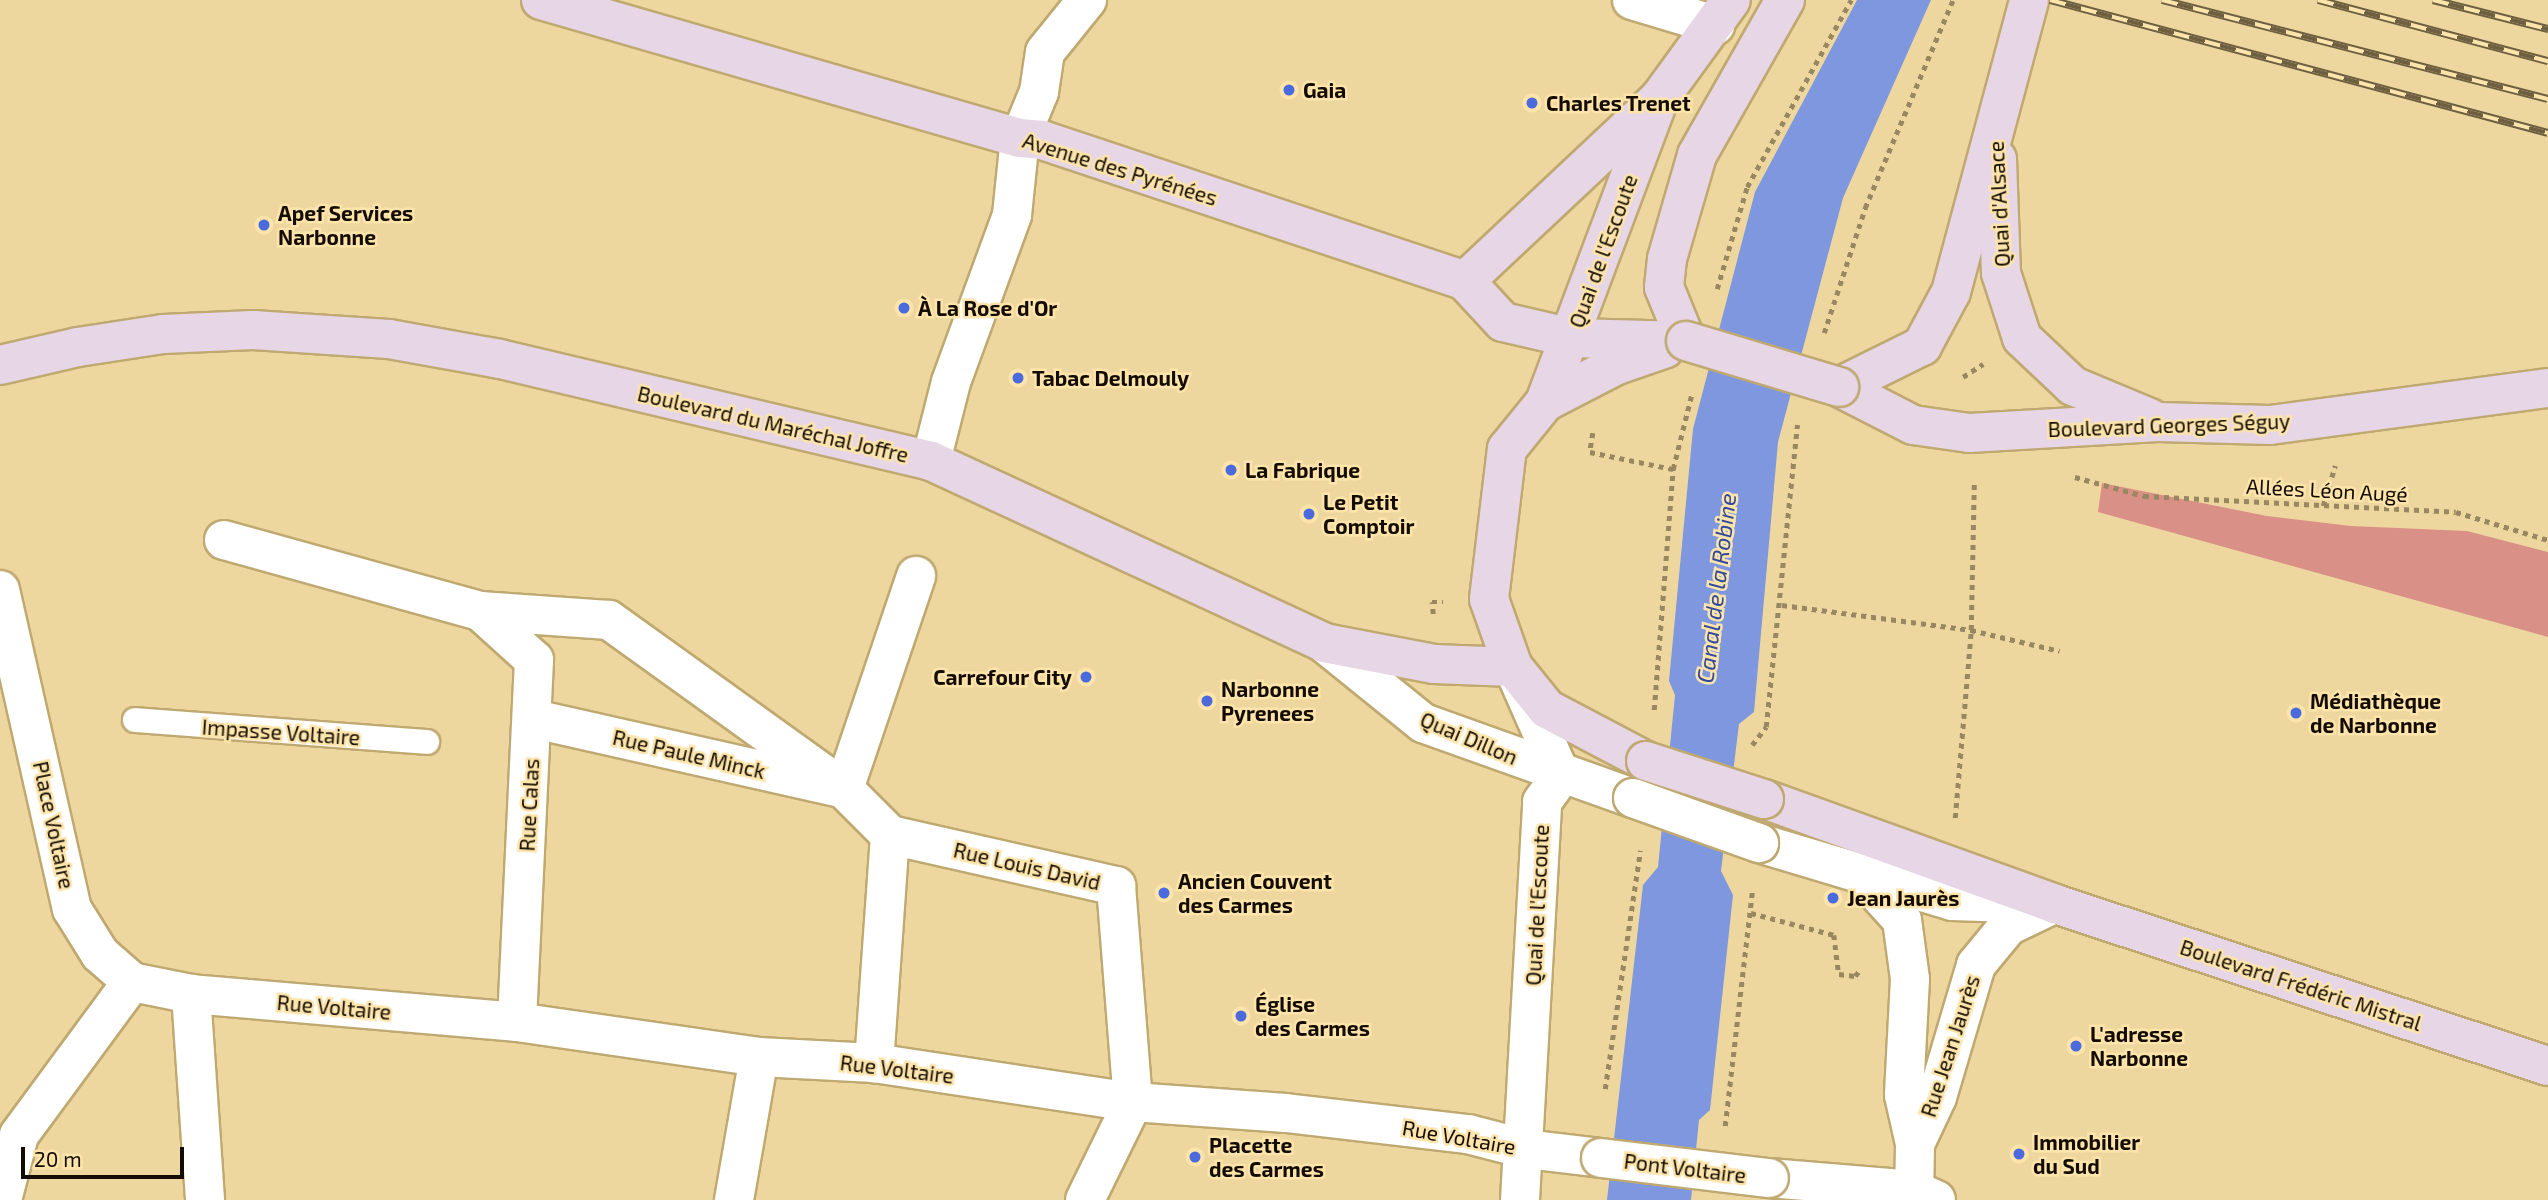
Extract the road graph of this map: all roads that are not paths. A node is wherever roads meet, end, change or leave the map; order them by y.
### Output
1 (541, 0) edge
2 (1087, 0) edge
3 (1632, 0) edge
4 (1785, 0) edge
5 (2029, 0) edge
6 (1723, 13) edge
7 (1659, 99) junction
8 (1995, 114) junction
9 (1020, 138) junction
10 (1465, 281) junction
11 (1572, 338) junction
12 (1686, 341) junction
13 (0, 365) edge
14 (1839, 387) junction
15 (2548, 388) edge
16 (1545, 402) junction
17 (2158, 422) junction
18 (931, 461) junction
19 (224, 540) dead end
20 (916, 576) dead end
21 (0, 590) edge
22 (480, 611) junction
23 (6, 635) edge
24 (1324, 643) junction
25 (1513, 667) junction
26 (534, 719) junction
27 (135, 720) dead end
28 (427, 742) dead end
29 (1560, 776) junction
30 (844, 789) junction
31 (890, 835) junction
32 (1759, 843) joint
33 (1862, 876) junction
34 (2054, 904) junction
35 (131, 982) junction
36 (191, 994) junction
37 (517, 1022) junction
38 (759, 1058) junction
39 (874, 1063) junction
40 (2548, 1066) edge
41 (1133, 1102) junction
42 (10, 1134) edge
43 (1915, 1144) junction
44 (1525, 1149) junction
45 (1601, 1158) joint
46 (1921, 1197) edge
47 (2, 1200) edge
48 (205, 1200) edge
49 (734, 1200) edge
50 (1086, 1200) edge
51 (1520, 1200) edge

1 - 9 main road, Avenue des Pyrénées
2 - 9 street
3 - 6 street
4 - 12 main road
5 - 8 main road, Quai d'Alsace
6 - 7 main road, Quai de l'Escoute
7 - 10 main road, Quai de l'Escoute
7 - 11 main road, Quai de l'Escoute
8 - 14 main road, Quai d'Alsace
8 - 17 main road, Quai d'Alsace
9 - 10 main road, Avenue des Pyrénées
9 - 18 street
10 - 11 main road, Avenue des Pyrénées
11 - 12 main road, Avenue des Pyrénées
11 - 16 main road, Quai de l'Escoute
12 - 14 main road, Avenue des Pyrénées, bridge
12 - 16 main road, Quai de l'Escoute
13 - 18 main road, Boulevard du Maréchal Joffre
14 - 17 main road, Boulevard Georges Séguy
15 - 17 main road, Boulevard Georges Séguy
16 - 25 main road, Quai de l'Escoute
18 - 24 main road, Boulevard du Maréchal Joffre
19 - 22 street
20 - 30 street
21 - 23 street, Place Voltaire
22 - 26 street, Rue Calas
22 - 30 street
23 - 35 street, Place Voltaire
24 - 25 main road, Boulevard du Maréchal Joffre
24 - 29 street, Quai Dillon
25 - 29 street, Quai de l'Escoute
25 - 34 main road, Boulevard Frédéric Mistral, bridge
26 - 30 street, Rue Paule Minck
26 - 37 street, Rue Calas
27 - 28 lane, Impasse Voltaire
29 - 32 street, Quai Dillon, bridge
29 - 44 street, Quai de l'Escoute
30 - 31 street
31 - 39 street
31 - 41 street, Rue Louis David
32 - 33 street, Boulevard Frédéric Mistral
33 - 34 street, Boulevard Frédéric Mistral
33 - 43 street, Rue Jean Jaurès
34 - 40 main road, Boulevard Frédéric Mistral
34 - 43 street, Rue Jean Jaurès
35 - 36 street
35 - 42 street
36 - 37 street, Rue Voltaire
36 - 48 street
37 - 38 street, Rue Voltaire
38 - 39 street, Rue Voltaire
38 - 49 street
39 - 41 street, Rue Voltaire
41 - 44 street, Rue Voltaire
41 - 50 street
42 - 47 street
43 - 46 street, Rue Jean Jaurès
44 - 45 street, Rue Voltaire
44 - 51 street
45 - 46 street, Pont Voltaire, bridge

